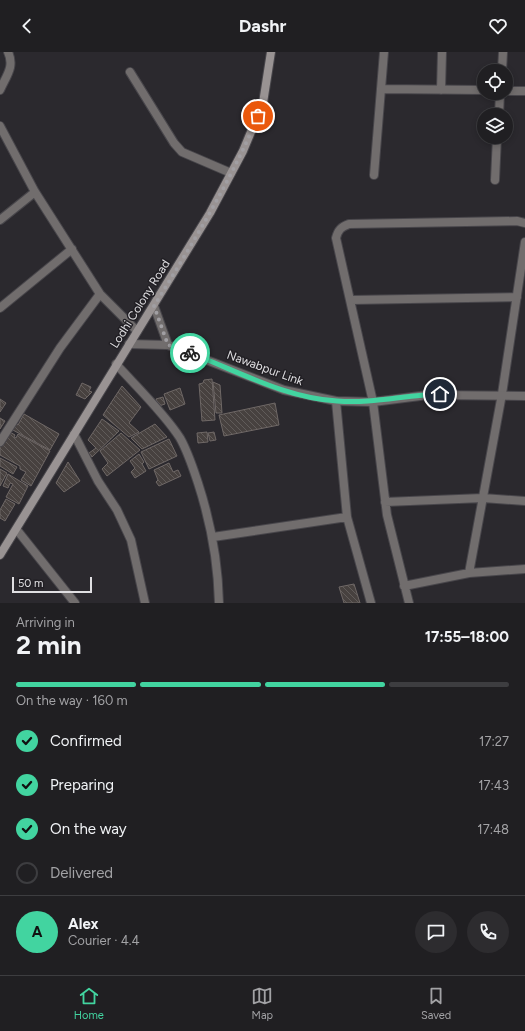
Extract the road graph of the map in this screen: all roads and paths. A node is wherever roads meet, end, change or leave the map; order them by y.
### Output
1 (8, 52) edge
2 (271, 52) edge
3 (384, 52) edge
4 (442, 52) edge
5 (503, 52) edge
6 (502, 64) edge
7 (130, 72) dead end
8 (381, 89) junction
9 (0, 90) edge
10 (440, 90) junction
11 (477, 90) edge
12 (513, 91) edge
13 (525, 91) edge
14 (0, 126) edge
15 (498, 144) edge
16 (231, 173) junction
17 (374, 175) dead end
18 (495, 180) dead end
19 (35, 192) junction
20 (0, 220) edge
21 (525, 223) edge
22 (525, 242) edge
23 (72, 249) junction
24 (100, 294) junction
25 (517, 298) junction
26 (351, 300) junction
27 (154, 306) junction
28 (0, 308) edge
29 (137, 331) junction
30 (130, 344) junction
31 (168, 345) junction
32 (116, 364) junction
33 (502, 394) junction
34 (525, 396) edge
35 (336, 401) junction
36 (373, 402) junction
37 (74, 434) junction
38 (0, 442) edge
39 (483, 498) junction
40 (525, 501) edge
41 (385, 502) junction
42 (347, 517) junction
43 (17, 530) junction
44 (213, 537) junction
45 (0, 556) edge
46 (525, 569) edge
47 (469, 573) junction
48 (404, 586) junction
49 (75, 603) edge
50 (145, 603) edge
51 (219, 603) edge
52 (371, 603) edge
53 (409, 603) edge

1 - 9 street
2 - 16 main road, Lodhi Colony Road
3 - 8 street
4 - 10 street
5 - 6 street
7 - 16 street
8 - 10 street
8 - 17 street
10 - 11 street
12 - 13 street
14 - 19 street
15 - 18 street
16 - 27 main road, Lodhi Colony Road
19 - 20 street
19 - 23 street
21 - 26 street
22 - 25 street
23 - 24 street
23 - 28 street
24 - 29 street
24 - 38 street
25 - 26 street
25 - 33 street
26 - 36 street
27 - 29 main road, Lodhi Colony Road
27 - 31 street
29 - 30 main road, Lodhi Colony Road
30 - 31 street, Nawabpur Link
30 - 32 main road, Lodhi Colony Road
31 - 35 street, Nawabpur Link
32 - 37 main road, Lodhi Colony Road
32 - 44 street
33 - 34 street, Nawabpur Link
33 - 36 street, Nawabpur Link
33 - 39 street
35 - 36 street, Nawabpur Link
35 - 42 street
36 - 41 street
37 - 43 main road, Lodhi Colony Road
37 - 50 street
39 - 40 street
39 - 41 street
39 - 47 street
41 - 48 street
42 - 44 street
42 - 52 street
43 - 45 main road, Lodhi Colony Road
43 - 49 street
44 - 51 street
46 - 47 street
47 - 48 street
48 - 53 street

